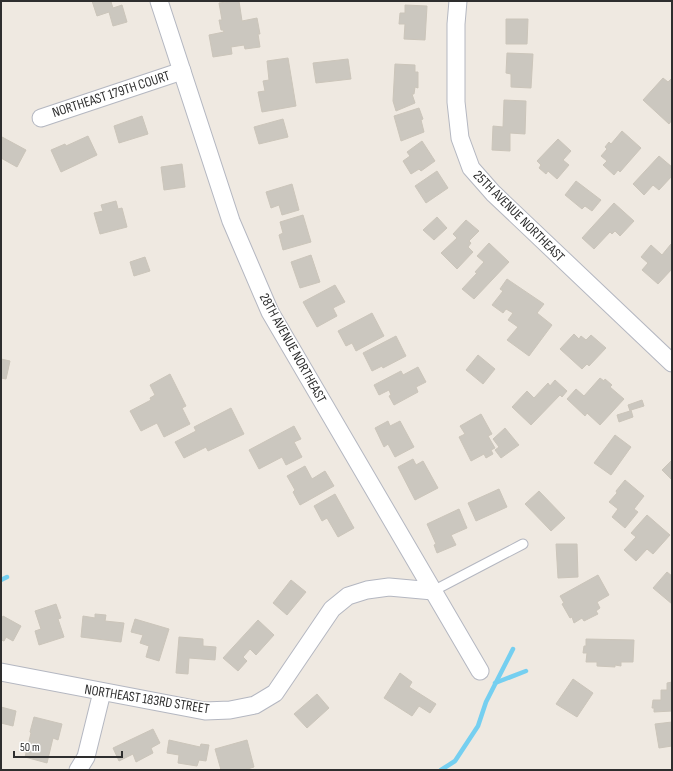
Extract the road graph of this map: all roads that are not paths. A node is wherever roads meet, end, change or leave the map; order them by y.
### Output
1 (159, 1) edge
2 (458, 1) edge
3 (182, 71) junction
4 (40, 118) dead end
5 (672, 363) edge
6 (523, 544) dead end
7 (433, 591) junction
8 (480, 671) dead end
9 (1, 672) edge
10 (102, 692) junction
11 (78, 770) edge

1 - 3 street, 28TH AVENUE NORTHEAST
2 - 5 street, 25TH AVENUE NORTHEAST
3 - 4 street, NORTHEAST 179TH COURT
3 - 7 street, 28TH AVENUE NORTHEAST
6 - 7 lane
7 - 8 street, 28TH AVENUE NORTHEAST
7 - 10 street, NORTHEAST 183RD STREET
9 - 10 street, NORTHEAST 183RD STREET
10 - 11 street

